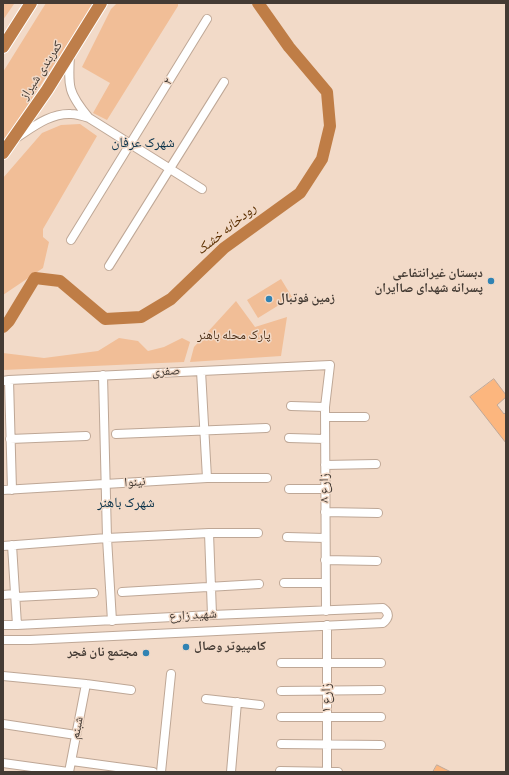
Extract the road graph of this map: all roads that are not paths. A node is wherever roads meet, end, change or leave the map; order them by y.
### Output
1 (31, 3) edge
2 (101, 3) edge
3 (207, 19) dead end
4 (12, 32) junction
5 (3, 43) edge
6 (3, 47) edge
7 (70, 54) junction
8 (224, 82) dead end
9 (89, 118) junction
10 (14, 139) junction
11 (131, 144) junction
12 (3, 153) edge
13 (170, 168) junction
14 (202, 189) dead end
15 (71, 240) dead end
16 (109, 266) dead end
17 (330, 365) joint
18 (201, 371) junction
19 (103, 376) junction
20 (5, 380) edge
21 (291, 406) dead end
22 (325, 407) junction
23 (325, 417) junction
24 (365, 417) dead end
25 (266, 428) dead end
26 (205, 431) junction
27 (116, 434) dead end
28 (86, 436) dead end
29 (289, 438) dead end
30 (10, 439) junction
31 (325, 439) junction
32 (376, 464) dead end
33 (325, 465) junction
34 (207, 478) junction
35 (267, 478) dead end
36 (106, 485) junction
37 (290, 489) dead end
38 (325, 489) junction
39 (7, 490) edge
40 (325, 512) junction
41 (378, 513) dead end
42 (209, 533) junction
43 (258, 533) dead end
44 (287, 537) dead end
45 (107, 538) junction
46 (325, 538) junction
47 (12, 545) junction
48 (3, 546) edge
49 (325, 560) junction
50 (377, 561) dead end
51 (284, 583) dead end
52 (325, 583) junction
53 (259, 584) dead end
54 (211, 587) junction
55 (122, 592) dead end
56 (94, 593) dead end
57 (3, 595) edge
58 (16, 596) junction
59 (326, 611) junction
60 (212, 615) junction
61 (112, 621) junction
62 (3, 625) edge
63 (17, 625) junction
64 (327, 625) junction
65 (3, 640) edge
66 (327, 663) junction
67 (381, 663) dead end
68 (281, 664) dead end
69 (172, 674) dead end
70 (3, 676) edge
71 (86, 684) junction
72 (131, 690) dead end
73 (327, 690) junction
74 (381, 690) dead end
75 (281, 691) dead end
76 (206, 699) dead end
77 (237, 702) junction
78 (260, 705) dead end
79 (281, 716) dead end
80 (327, 717) junction
81 (381, 718) dead end
82 (3, 724) edge
83 (76, 735) junction
84 (281, 744) dead end
85 (327, 744) junction
86 (381, 745) dead end
87 (72, 761) junction
88 (3, 763) edge
89 (68, 772) edge
90 (153, 772) edge
91 (161, 772) edge
92 (231, 772) edge
93 (280, 772) edge
94 (327, 772) edge
95 (338, 772) edge

1 - 4 highway
2 - 7 highway, کمربندی شیراز
3 - 11 street, ۲
4 - 5 street
4 - 6 highway
7 - 9 street
7 - 10 highway, کمربندی شیراز
8 - 13 street
9 - 10 street
9 - 11 street
10 - 12 highway, کمربندی شیراز
11 - 13 street
11 - 15 street, ۲
13 - 14 street
13 - 16 street
17 - 18 street, صفری
17 - 22 street, ۸ زارع
18 - 19 street, صفری
18 - 26 street
19 - 20 street, صفری
19 - 36 street
20 - 30 street
21 - 22 street
22 - 23 street, ۸ زارع
23 - 24 street
23 - 31 street, ۸ زارع
25 - 26 street
26 - 27 street
26 - 34 street
28 - 30 street
29 - 31 street
30 - 39 street
31 - 33 street, ۸ زارع
32 - 33 street
33 - 38 street, ۸ زارع
34 - 35 street, نینوا
34 - 36 street, نینوا
36 - 39 street, نینوا
36 - 45 street
37 - 38 street
38 - 40 street, ۸ زارع
40 - 41 street
40 - 46 street, ۸ زارع
42 - 43 street
42 - 45 street
42 - 54 street
44 - 46 street
45 - 47 street
45 - 61 street
46 - 49 street, ۸ زارع
47 - 48 street
47 - 58 street
49 - 50 street
49 - 52 street, ۸ زارع
51 - 52 street
52 - 59 street, ۸ زارع
53 - 54 street
54 - 55 street
54 - 60 street
56 - 58 street
57 - 58 street
58 - 63 street
59 - 60 street, شهید زارع
59 - 64 street, شهید زارع
60 - 61 street, شهید زارع
61 - 63 street, شهید زارع
62 - 63 street, شهید زارع
64 - 65 street, شهید زارع
64 - 66 street, ۱ زارع
66 - 67 street
66 - 68 street
66 - 73 street, ۱ زارع
69 - 91 street
70 - 71 street
71 - 72 street
71 - 83 street, شبنم
73 - 74 street
73 - 75 street
73 - 80 street, ۱ زارع
76 - 77 street
77 - 78 street
77 - 92 street
79 - 80 street
80 - 81 street
80 - 85 street, ۱ زارع
82 - 83 street
83 - 87 street, شبنم
84 - 85 street
85 - 86 street
85 - 94 street, ۱ زارع
87 - 89 street, شبنم
87 - 90 street
88 - 89 street
93 - 94 street
94 - 95 street

